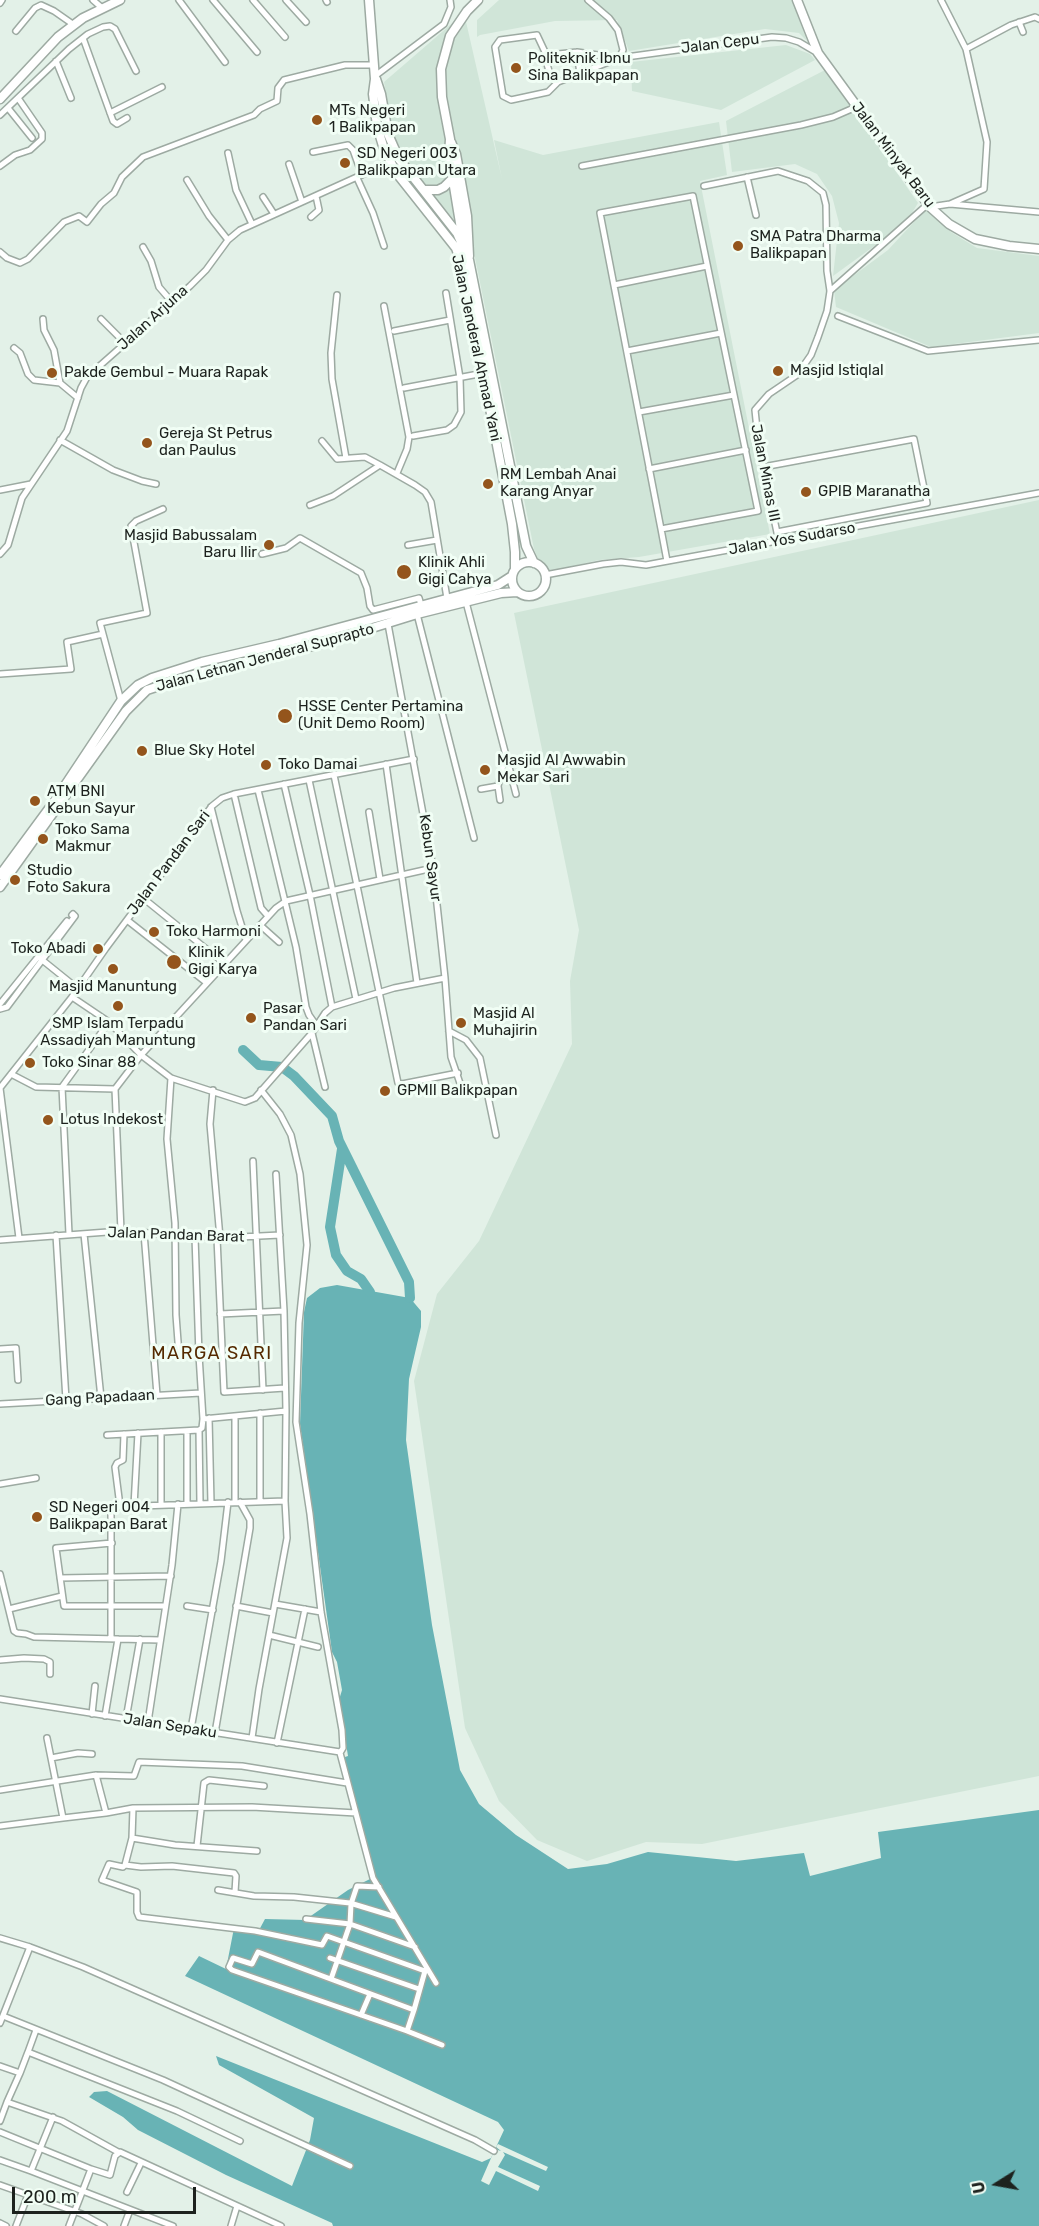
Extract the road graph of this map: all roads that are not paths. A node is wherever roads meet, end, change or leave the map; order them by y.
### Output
1 (93, 0) edge
2 (120, 0) edge
3 (179, 0) edge
4 (213, 0) edge
5 (253, 0) edge
6 (286, 0) edge
7 (369, 0) edge
8 (450, 0) edge
9 (478, 0) edge
10 (588, 0) edge
11 (797, 0) edge
12 (940, 0) edge
13 (101, 7) junction
14 (1039, 19) edge
15 (306, 22) dead end
16 (1019, 22) junction
17 (74, 25) junction
18 (16, 31) dead end
19 (1023, 32) dead end
20 (285, 37) dead end
21 (83, 38) junction
22 (966, 49) junction
23 (257, 52) dead end
24 (577, 52) junction
25 (818, 53) junction
26 (549, 55) junction
27 (619, 58) junction
28 (56, 61) junction
29 (225, 62) dead end
30 (374, 65) junction
31 (136, 71) dead end
32 (580, 74) junction
33 (375, 77) junction
34 (558, 82) junction
35 (162, 87) dead end
36 (18, 98) junction
37 (71, 98) dead end
38 (0, 99) edge
39 (856, 107) junction
40 (9, 108) junction
41 (110, 113) junction
42 (0, 115) edge
43 (127, 118) dead end
44 (32, 138) dead end
45 (450, 139) junction
46 (313, 152) dead end
47 (228, 153) dead end
48 (390, 162) junction
49 (289, 164) dead end
50 (0, 166) edge
51 (582, 166) dead end
52 (362, 175) junction
53 (747, 177) junction
54 (453, 178) junction
55 (187, 180) dead end
56 (704, 186) dead end
57 (424, 190) junction
58 (316, 196) junction
59 (263, 197) dead end
60 (302, 202) junction
61 (950, 204) junction
62 (929, 205) junction
63 (1039, 212) edge
64 (274, 214) junction
65 (756, 215) dead end
66 (311, 217) dead end
67 (252, 224) junction
68 (228, 240) junction
69 (384, 246) dead end
70 (463, 246) junction
71 (143, 247) dead end
72 (1039, 249) edge
73 (0, 252) edge
74 (464, 259) junction
75 (708, 267) junction
76 (614, 285) junction
77 (830, 291) junction
78 (446, 293) dead end
79 (337, 295) dead end
80 (171, 302) junction
81 (384, 306) dead end
82 (838, 316) dead end
83 (43, 319) dead end
84 (101, 319) dead end
85 (450, 320) junction
86 (394, 332) dead end
87 (721, 333) junction
88 (1039, 340) edge
89 (125, 343) junction
90 (14, 348) dead end
91 (627, 351) junction
92 (487, 372) junction
93 (462, 378) junction
94 (60, 382) junction
95 (404, 388) dead end
96 (734, 395) junction
97 (78, 398) junction
98 (639, 412) junction
99 (413, 436) dead end
100 (60, 440) junction
101 (322, 441) dead end
102 (746, 450) junction
103 (346, 458) junction
104 (380, 465) junction
105 (763, 467) junction
106 (649, 468) junction
107 (396, 473) junction
108 (31, 484) junction
109 (156, 484) dead end
110 (0, 490) edge
111 (1039, 493) edge
112 (310, 505) dead end
113 (163, 509) dead end
114 (661, 529) junction
115 (777, 532) junction
116 (437, 540) junction
117 (779, 542) junction
118 (408, 545) dead end
119 (0, 554) edge
120 (262, 554) dead end
121 (667, 561) junction
122 (534, 563) junction
123 (513, 573) junction
124 (545, 574) junction
125 (517, 592) junction
126 (447, 598) junction
127 (466, 602) junction
128 (419, 610) junction
129 (388, 624) junction
130 (103, 634) junction
131 (202, 667) junction
132 (0, 674) edge
133 (120, 701) junction
134 (506, 756) junction
135 (414, 759) junction
136 (386, 764) junction
137 (334, 775) junction
138 (309, 780) junction
139 (284, 784) junction
140 (498, 786) junction
141 (481, 789) dead end
142 (258, 790) junction
143 (234, 794) junction
144 (516, 794) dead end
145 (500, 800) dead end
146 (211, 807) junction
147 (369, 812) dead end
148 (36, 831) junction
149 (474, 838) dead end
150 (433, 868) junction
151 (0, 875) edge
152 (400, 875) junction
153 (380, 879) junction
154 (357, 884) junction
155 (0, 887) edge
156 (333, 890) junction
157 (310, 895) junction
158 (142, 898) junction
159 (286, 901) junction
160 (268, 916) junction
161 (127, 920) junction
162 (260, 925) junction
163 (246, 940) junction
164 (279, 942) dead end
165 (40, 958) junction
166 (225, 964) junction
167 (445, 978) junction
168 (207, 983) junction
169 (417, 983) junction
170 (77, 988) junction
171 (380, 992) junction
172 (72, 997) junction
173 (356, 999) junction
174 (0, 1005) edge
175 (332, 1007) junction
176 (0, 1010) edge
177 (109, 1022) junction
178 (316, 1025) junction
179 (449, 1031) junction
180 (312, 1033) junction
181 (141, 1055) junction
182 (458, 1073) junction
183 (11, 1074) junction
184 (171, 1078) junction
185 (62, 1087) junction
186 (325, 1087) dead end
187 (0, 1088) edge
188 (115, 1089) junction
189 (213, 1090) junction
190 (261, 1090) junction
191 (463, 1092) dead end
192 (496, 1135) dead end
193 (253, 1161) dead end
194 (276, 1174) dead end
195 (121, 1231) junction
196 (144, 1233) junction
197 (69, 1234) junction
198 (84, 1234) junction
199 (56, 1235) junction
200 (175, 1235) junction
201 (279, 1236) junction
202 (195, 1237) junction
203 (258, 1237) junction
204 (19, 1238) junction
205 (219, 1238) junction
206 (0, 1240) edge
207 (284, 1311) junction
208 (261, 1312) junction
209 (220, 1314) junction
210 (0, 1348) edge
211 (179, 1355) dead end
212 (18, 1380) dead end
213 (285, 1388) junction
214 (263, 1390) junction
215 (201, 1393) junction
216 (157, 1395) junction
217 (101, 1398) junction
218 (66, 1400) junction
219 (0, 1404) edge
220 (286, 1411) junction
221 (260, 1413) junction
222 (235, 1416) junction
223 (206, 1418) junction
224 (199, 1430) junction
225 (187, 1431) junction
226 (161, 1432) junction
227 (138, 1433) junction
228 (124, 1434) junction
229 (107, 1435) dead end
230 (36, 1478) dead end
231 (0, 1484) edge
232 (285, 1501) junction
233 (228, 1502) junction
234 (238, 1502) junction
235 (260, 1502) junction
236 (187, 1503) junction
237 (200, 1503) junction
238 (211, 1503) junction
239 (178, 1504) junction
240 (161, 1505) junction
241 (120, 1506) junction
242 (134, 1506) junction
243 (111, 1544) junction
244 (0, 1574) edge
245 (171, 1576) junction
246 (111, 1577) junction
247 (60, 1578) junction
248 (62, 1596) junction
249 (275, 1604) junction
250 (111, 1605) junction
251 (165, 1606) junction
252 (187, 1606) dead end
253 (236, 1606) junction
254 (9, 1609) junction
255 (213, 1610) junction
256 (305, 1610) junction
257 (321, 1612) junction
258 (273, 1613) junction
259 (269, 1635) junction
260 (111, 1638) junction
261 (118, 1639) junction
262 (140, 1639) junction
263 (160, 1640) junction
264 (300, 1642) junction
265 (318, 1647) dead end
266 (0, 1660) edge
267 (50, 1674) dead end
268 (95, 1686) dead end
269 (0, 1699) edge
270 (92, 1714) junction
271 (105, 1716) junction
272 (126, 1719) junction
273 (148, 1722) junction
274 (191, 1729) junction
275 (215, 1733) junction
276 (47, 1738) dead end
277 (252, 1738) junction
278 (278, 1743) junction
279 (340, 1752) junction
280 (92, 1754) dead end
281 (51, 1758) junction
282 (96, 1774) junction
283 (55, 1781) junction
284 (347, 1783) junction
285 (264, 1786) dead end
286 (0, 1790) edge
287 (201, 1807) junction
288 (133, 1808) junction
289 (356, 1813) junction
290 (106, 1814) junction
291 (63, 1818) junction
292 (0, 1826) edge
293 (132, 1838) junction
294 (197, 1846) junction
295 (257, 1851) dead end
296 (126, 1865) junction
297 (379, 1887) junction
298 (218, 1890) dead end
299 (235, 1892) junction
300 (351, 1904) junction
301 (396, 1917) junction
302 (306, 1919) dead end
303 (350, 1924) junction
304 (0, 1938) edge
305 (345, 1943) junction
306 (30, 1947) junction
307 (415, 1947) junction
308 (330, 1958) dead end
309 (337, 1962) junction
310 (426, 1970) junction
311 (331, 1979) junction
312 (436, 1983) dead end
313 (419, 1989) junction
314 (370, 1994) junction
315 (414, 2010) junction
316 (361, 2015) junction
317 (3, 2016) junction
318 (0, 2023) edge
319 (36, 2030) junction
320 (407, 2031) junction
321 (442, 2045) dead end
322 (28, 2052) junction
323 (0, 2066) edge
324 (20, 2073) junction
325 (5, 2103) edge
326 (53, 2117) junction
327 (0, 2121) edge
328 (0, 2132) edge
329 (240, 2141) dead end
330 (40, 2149) junction
331 (494, 2151) dead end
332 (118, 2152) junction
333 (0, 2160) edge
334 (141, 2163) junction
335 (350, 2166) dead end
336 (91, 2169) junction
337 (31, 2171) junction
338 (0, 2185) edge
339 (83, 2190) junction
340 (127, 2192) dead end
341 (28, 2195) junction
342 (237, 2206) junction
343 (130, 2210) junction
344 (74, 2212) junction
345 (0, 2223) edge
346 (158, 2223) edge
347 (6, 2226) edge
348 (16, 2226) edge
349 (69, 2226) edge
350 (104, 2226) edge
351 (124, 2226) edge
352 (173, 2226) edge
353 (231, 2226) edge
354 (281, 2226) edge

1 - 13 street
2 - 13 main road
3 - 29 street
4 - 23 street
5 - 20 street
6 - 15 street
7 - 30 main road, Jalan Jenderal Ahmad Yani
8 - 33 street
9 - 45 main road
10 - 27 street
11 - 25 main road, Jalan Minyak Baru
12 - 22 street
13 - 17 main road
14 - 16 street
16 - 19 street
16 - 22 street
17 - 18 street
17 - 38 main road
21 - 28 street
21 - 31 street
21 - 41 street
22 - 61 street
24 - 26 street, Jalan Cepu
24 - 27 street, Jalan Cepu
24 - 32 street
25 - 27 street, Jalan Cepu
25 - 39 main road, Jalan Minyak Baru
26 - 34 street
26 - 34 street, Jalan Cepu
27 - 32 street, Jalan Cepu
28 - 36 street
28 - 37 street
30 - 33 main road, Jalan Jenderal Ahmad Yani
30 - 73 street
32 - 34 street, Jalan Cepu
33 - 48 main road, Jalan Jenderal Ahmad Yani
33 - 57 main road, Jalan Jenderal Ahmad Yani
35 - 41 street
36 - 40 street
36 - 50 street
39 - 51 street
39 - 62 main road, Jalan Minyak Baru
40 - 42 street
40 - 44 street
41 - 43 street
45 - 54 main road
45 - 74 main road
46 - 52 street
47 - 67 street
48 - 52 street, Jalan Arjuna
48 - 74 main road, Jalan Jenderal Ahmad Yani
49 - 60 street
52 - 58 street, Jalan Arjuna
52 - 69 street
53 - 56 street
53 - 65 street
53 - 77 street
54 - 57 main road
54 - 70 main road
55 - 68 street
57 - 70 main road, Jalan Jenderal Ahmad Yani
58 - 60 street, Jalan Arjuna
58 - 66 street
59 - 64 street
60 - 64 street, Jalan Arjuna
61 - 62 street
61 - 63 street
62 - 72 main road, Jalan Minyak Baru
62 - 77 street
64 - 67 street, Jalan Arjuna
67 - 68 street, Jalan Arjuna
68 - 80 street, Jalan Arjuna
70 - 74 main road
71 - 80 street
74 - 92 main road, Jalan Jenderal Ahmad Yani
75 - 76 street
75 - 76 street
75 - 87 street
76 - 91 street
77 - 105 street, Jalan Minas III
78 - 85 street
79 - 103 street
80 - 89 street, Jalan Arjuna
81 - 107 street
82 - 88 street
83 - 94 street
84 - 89 street
85 - 86 street
85 - 93 street
87 - 91 street
87 - 96 street
89 - 97 street, Jalan Arjuna
90 - 94 street
91 - 98 street
92 - 93 street
92 - 122 main road, Jalan Jenderal Ahmad Yani
92 - 123 main road, Jalan Jenderal Ahmad Yani
93 - 95 street
93 - 99 street
94 - 97 street
96 - 98 street
96 - 102 street
97 - 100 street, Jalan Arjuna
98 - 106 street
100 - 108 street, Jalan Arjuna
100 - 109 street
101 - 103 street
102 - 106 street
102 - 114 street
103 - 104 street
104 - 107 street
104 - 112 street
105 - 115 street, Jalan Minas III
105 - 115 street
106 - 114 street
107 - 116 street
108 - 110 street
108 - 119 street, Jalan Arjuna
111 - 117 street, Jalan Yos Sudarso
113 - 130 street
114 - 121 street
115 - 117 street, Jalan Minas III
116 - 118 street
116 - 126 street
117 - 121 street, Jalan Yos Sudarso
120 - 128 street
121 - 124 street, Jalan Yos Sudarso
122 - 123 main road
122 - 124 main road
123 - 125 main road
123 - 126 main road, Jalan Letnan Jenderal Suprapto
124 - 125 main road
125 - 127 main road, Jalan Letnan Jenderal Suprapto
126 - 128 main road, Jalan Letnan Jenderal Suprapto
127 - 128 main road, Jalan Letnan Jenderal Suprapto
127 - 134 street
128 - 129 main road, Jalan Letnan Jenderal Suprapto
128 - 131 main road, Jalan Letnan Jenderal Suprapto
128 - 149 street
129 - 131 main road, Jalan Letnan Jenderal Suprapto
129 - 135 street, Kebun Sayur
130 - 132 street
130 - 133 street
131 - 133 main road, Jalan Letnan Jenderal Suprapto
131 - 148 main road, Jalan Letnan Jenderal Suprapto
133 - 148 main road, Jalan Letnan Jenderal Suprapto
134 - 140 street
134 - 144 street
135 - 136 street, Jalan Pandan Sari
135 - 150 street, Kebun Sayur
136 - 137 street, Jalan Pandan Sari
136 - 152 street
137 - 138 street, Jalan Pandan Sari
137 - 154 street
138 - 139 street, Jalan Pandan Sari
138 - 156 street
139 - 142 street, Jalan Pandan Sari
139 - 157 street
140 - 141 street
140 - 145 street
142 - 143 street, Jalan Pandan Sari
142 - 159 street
143 - 146 street, Jalan Pandan Sari
143 - 160 street
146 - 158 street, Jalan Pandan Sari
146 - 163 street
147 - 153 street
148 - 151 main road, Jalan Letnan Jenderal Suprapto
148 - 155 main road, Jalan Letnan Jenderal Suprapto
150 - 152 street
150 - 167 street, Kebun Sayur
152 - 153 street
152 - 169 street
153 - 154 street
154 - 156 street
154 - 171 street
156 - 157 street
156 - 173 street
157 - 159 street
157 - 175 street
158 - 161 street, Jalan Pandan Sari
158 - 166 street
159 - 160 street
159 - 178 street
160 - 162 street
161 - 168 street
161 - 170 street, Jalan Pandan Sari
162 - 163 street
162 - 164 street
163 - 166 street
165 - 165 street
165 - 170 street
165 - 174 street
165 - 176 street
166 - 168 street
167 - 169 street
167 - 179 street, Kebun Sayur
168 - 181 street
169 - 171 street
170 - 172 street, Jalan Pandan Sari
171 - 173 street
171 - 182 street
172 - 177 street
172 - 183 street, Jalan Pandan Sari
173 - 175 street
175 - 178 street
177 - 181 street
177 - 185 street
178 - 180 street
179 - 182 street, Kebun Sayur
179 - 192 street
180 - 186 street
180 - 190 street
181 - 184 street
181 - 188 street
182 - 191 street, Kebun Sayur
183 - 185 street
183 - 187 street, Jalan Pandan Sari
184 - 189 street
184 - 200 street
185 - 188 street
185 - 197 street
187 - 204 street
188 - 195 street
189 - 190 street
189 - 205 street
190 - 257 street
193 - 203 street
194 - 201 street
195 - 196 street, Jalan Pandan Barat
195 - 198 street, Jalan Pandan Barat
196 - 200 street, Jalan Pandan Barat
196 - 216 street
197 - 198 street, Jalan Pandan Barat
197 - 199 street, Jalan Pandan Barat
198 - 217 street
199 - 204 street, Jalan Pandan Barat
199 - 218 street
200 - 202 street, Jalan Pandan Barat
200 - 211 street
201 - 203 street, Jalan Pandan Barat
201 - 207 street
202 - 205 street, Jalan Pandan Barat
202 - 215 street
203 - 205 street, Jalan Pandan Barat
203 - 208 street
204 - 206 street, Jalan Pandan Barat
205 - 209 street
207 - 208 street
207 - 213 street
208 - 209 street
208 - 214 street
209 - 214 street
210 - 212 street
213 - 214 street
213 - 220 street
215 - 216 street, Gang Papadaan
215 - 223 street
216 - 217 street, Gang Papadaan
217 - 218 street, Gang Papadaan
218 - 219 street, Gang Papadaan
220 - 221 street
220 - 232 street
221 - 222 street
221 - 235 street
222 - 223 street
222 - 234 street
223 - 224 street
223 - 238 street
224 - 225 street
224 - 237 street
225 - 226 street
225 - 236 street
226 - 227 street
226 - 240 street
227 - 228 street
227 - 242 street
228 - 229 street
228 - 241 street
230 - 231 street
232 - 235 street
232 - 249 street
233 - 234 street
233 - 238 street
233 - 255 street
234 - 235 street
234 - 253 street
236 - 237 street
236 - 239 street
237 - 238 street
239 - 240 street
239 - 245 street
240 - 242 street
241 - 242 street
241 - 243 street
243 - 246 street
243 - 247 street
244 - 254 street
245 - 246 street
245 - 251 street
246 - 247 street
246 - 250 street
247 - 248 street
248 - 250 street
248 - 254 street
249 - 256 street
249 - 258 street
250 - 251 street
250 - 260 street
251 - 263 street
252 - 255 street
253 - 258 street
253 - 275 street
254 - 260 street
255 - 274 street
256 - 257 street
256 - 264 street
257 - 279 street
258 - 259 street
259 - 264 street
259 - 277 street
260 - 261 street
261 - 262 street
261 - 271 street
262 - 263 street
262 - 272 street
263 - 273 street
264 - 265 street
264 - 278 street
266 - 267 street
268 - 270 street
269 - 270 street, Jalan Sepaku
270 - 271 street, Jalan Sepaku
271 - 272 street, Jalan Sepaku
272 - 273 street, Jalan Sepaku
273 - 274 street, Jalan Sepaku
274 - 275 street, Jalan Sepaku
275 - 277 street, Jalan Sepaku
276 - 281 street
277 - 278 street, Jalan Sepaku
278 - 279 street, Jalan Sepaku
279 - 284 street
280 - 281 street
281 - 283 street
282 - 283 street
282 - 284 street
282 - 290 street
283 - 286 street
283 - 291 street
284 - 289 street
285 - 287 street
287 - 288 street
287 - 289 street
287 - 294 street
288 - 290 street
288 - 293 street
289 - 297 street
290 - 291 street
291 - 292 street
293 - 294 street
293 - 296 street
294 - 295 street
296 - 299 street
296 - 305 street
297 - 300 street
297 - 301 street
298 - 299 street
299 - 300 street
300 - 301 street
300 - 303 street
301 - 307 street
302 - 303 street
303 - 305 street
303 - 307 street
304 - 306 street
305 - 309 street
305 - 310 street
306 - 317 street
306 - 331 street
307 - 310 street
308 - 309 street
309 - 311 street
309 - 313 street
310 - 312 street
310 - 313 street
311 - 314 street
311 - 316 street
313 - 315 street
314 - 315 street
314 - 316 street
315 - 320 street
316 - 320 street
317 - 318 street
317 - 319 street
319 - 322 street
319 - 335 street
320 - 321 street
322 - 324 street
322 - 329 street
323 - 324 street
324 - 325 street
325 - 326 street
325 - 327 street
326 - 330 street
326 - 332 street
328 - 330 street
330 - 336 street
330 - 337 street
332 - 334 street
332 - 336 street
333 - 337 street
334 - 340 street
334 - 342 street
336 - 339 street
337 - 339 street
338 - 341 street
339 - 343 street
339 - 344 street
341 - 344 street
341 - 348 street
342 - 353 street
342 - 354 street
343 - 346 street
343 - 351 street
344 - 349 street
344 - 350 street
345 - 347 street
346 - 352 street

